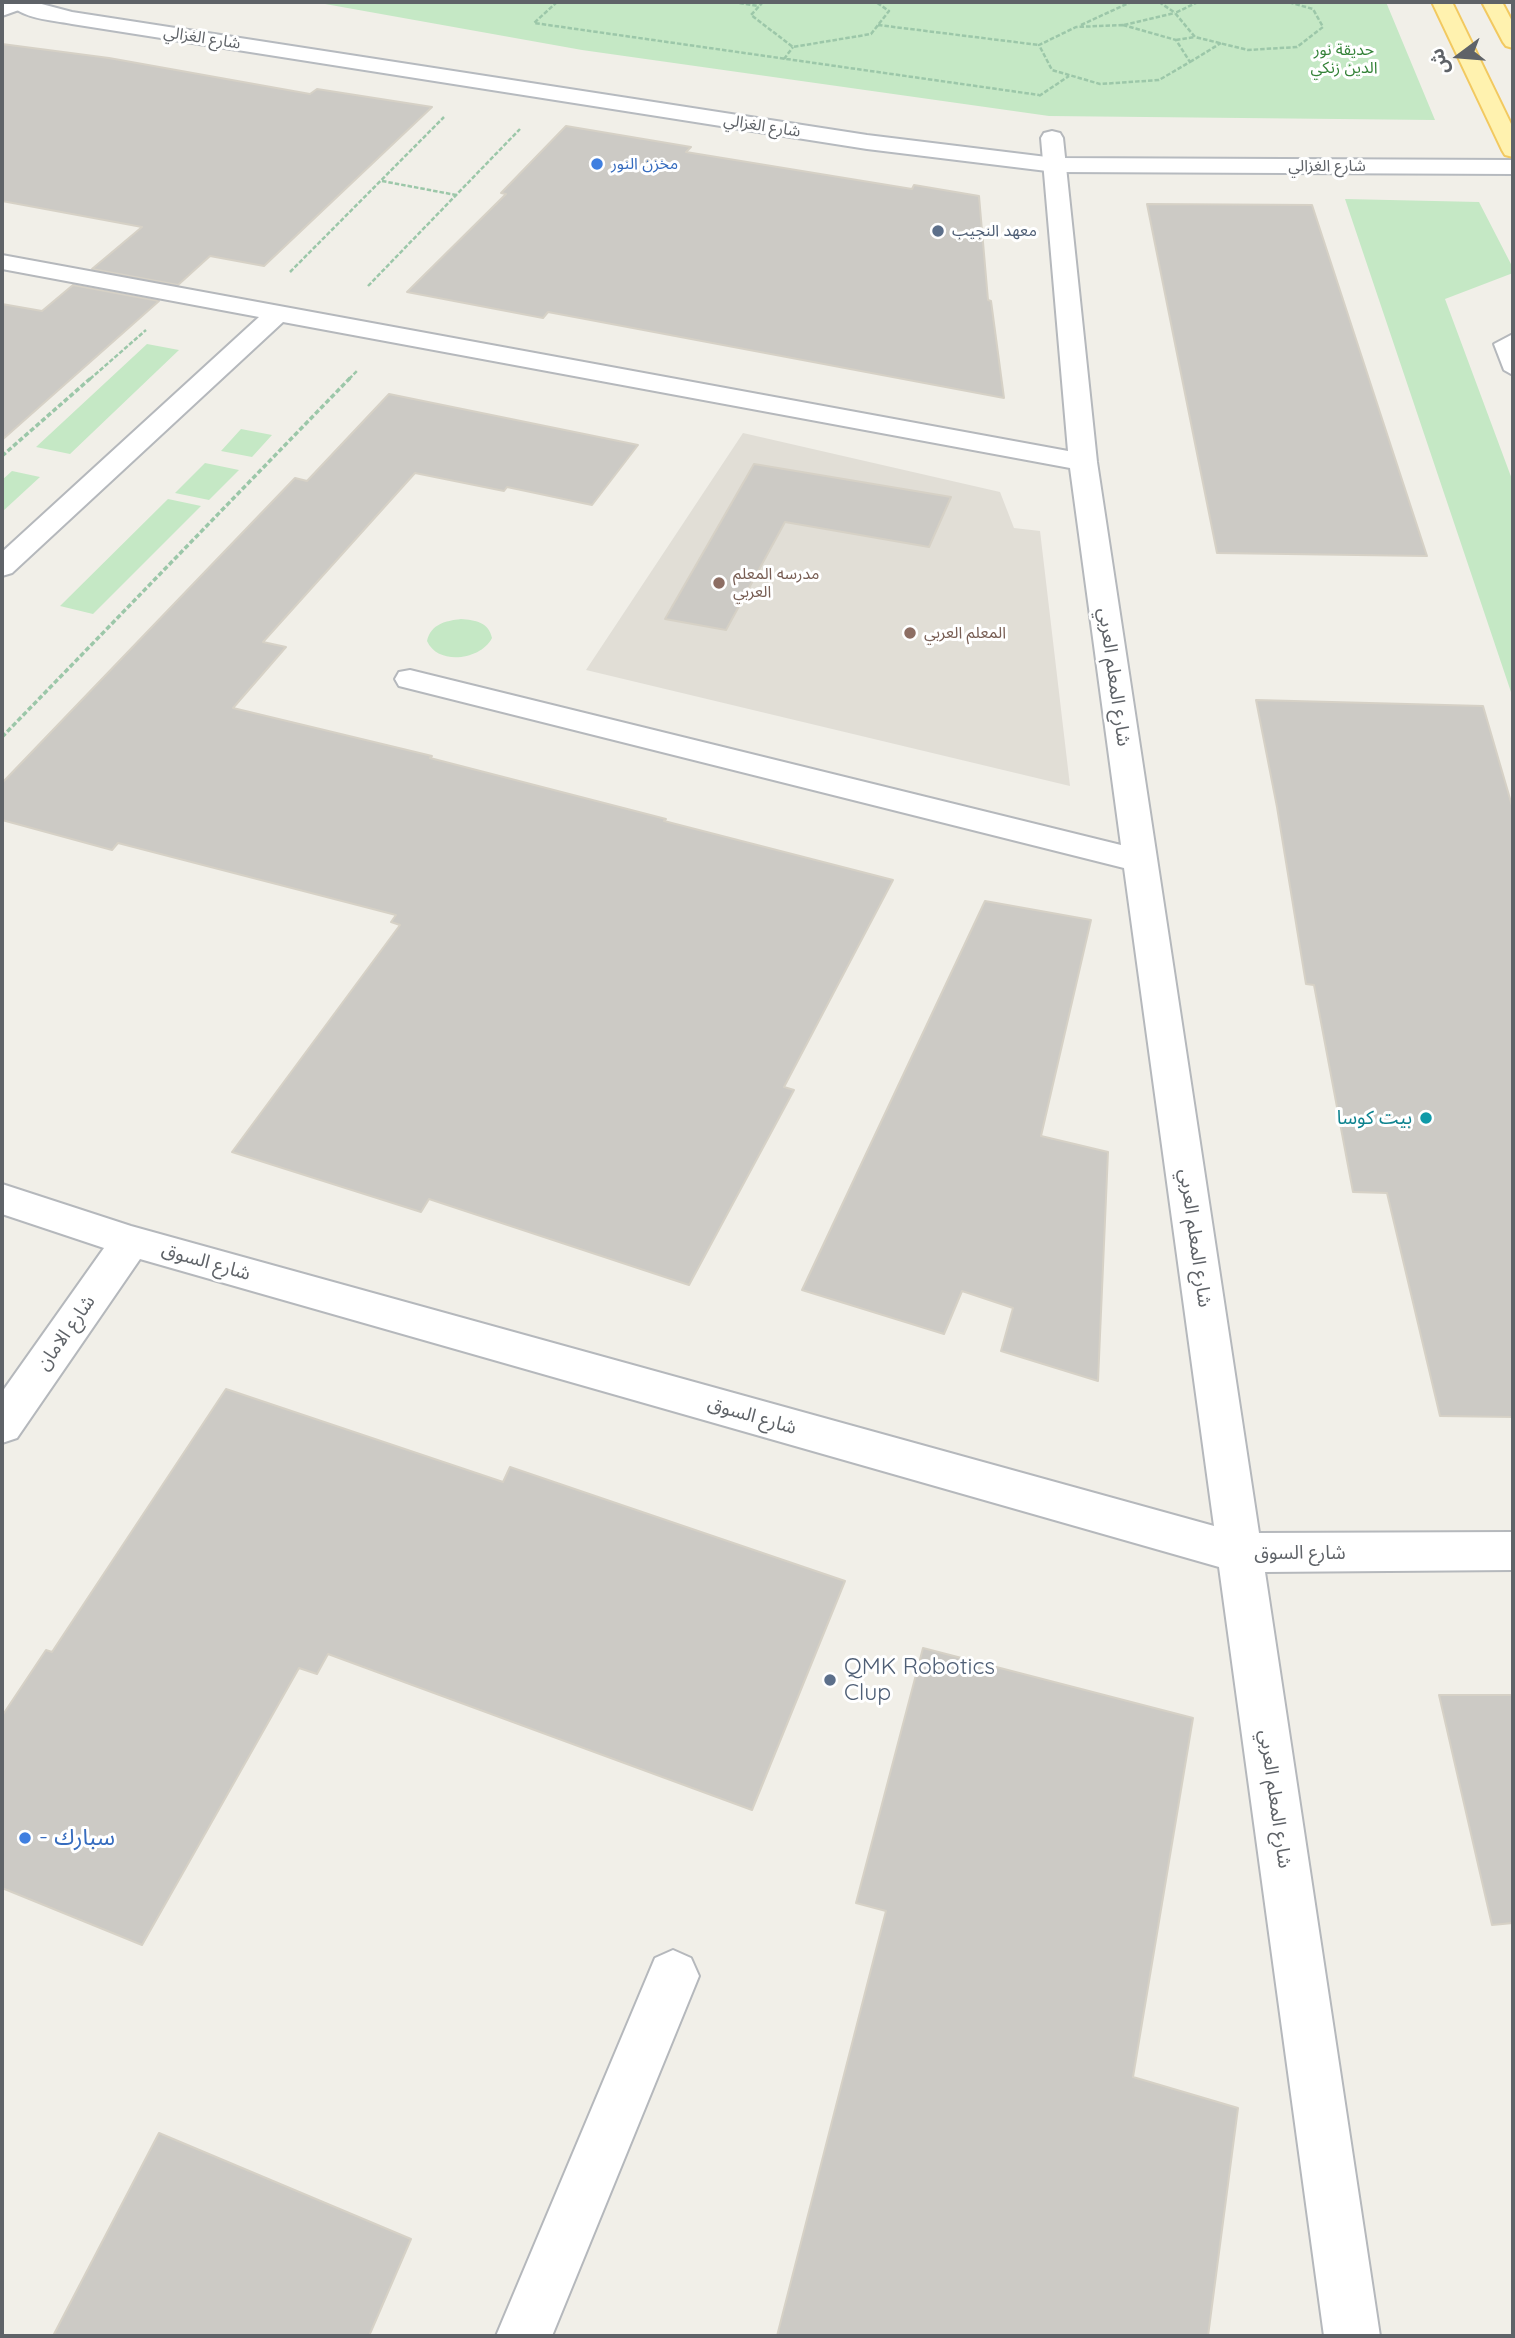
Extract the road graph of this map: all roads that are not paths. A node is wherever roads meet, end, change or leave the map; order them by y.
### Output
1 (104, 2) edge
2 (1442, 2) edge
3 (1492, 2) edge
4 (16, 4) edge
5 (361, 42) dead end
6 (1513, 42) edge
7 (1482, 143) dead end
8 (1053, 144) junction
9 (1512, 145) edge
10 (1513, 167) edge
11 (2, 262) edge
12 (267, 310) junction
13 (1513, 339) edge
14 (1513, 370) edge
15 (1083, 462) junction
16 (2, 567) edge
17 (410, 679) dead end
18 (1140, 861) junction
19 (2, 1199) edge
20 (131, 1241) junction
21 (2, 1425) edge
22 (1513, 1551) edge
23 (1240, 1553) junction
24 (673, 1976) dead end
25 (524, 2336) edge
26 (1352, 2336) edge

1 - 5 street, شارع الغزالي
2 - 9 main road
3 - 6 main road
4 - 8 street, شارع الغزالي
7 - 9 street
8 - 10 street, شارع الغزالي
8 - 15 street, شارع المعلم العربي
11 - 12 street
12 - 15 street
12 - 16 street
13 - 14 lane
15 - 18 street, شارع المعلم العربي
17 - 18 street
18 - 23 street, شارع المعلم العربي
19 - 20 street, شارع السوق
20 - 21 street, شارع الامان
20 - 23 street, شارع السوق
22 - 23 street, شارع السوق
23 - 26 street, شارع المعلم العربي
24 - 25 street

